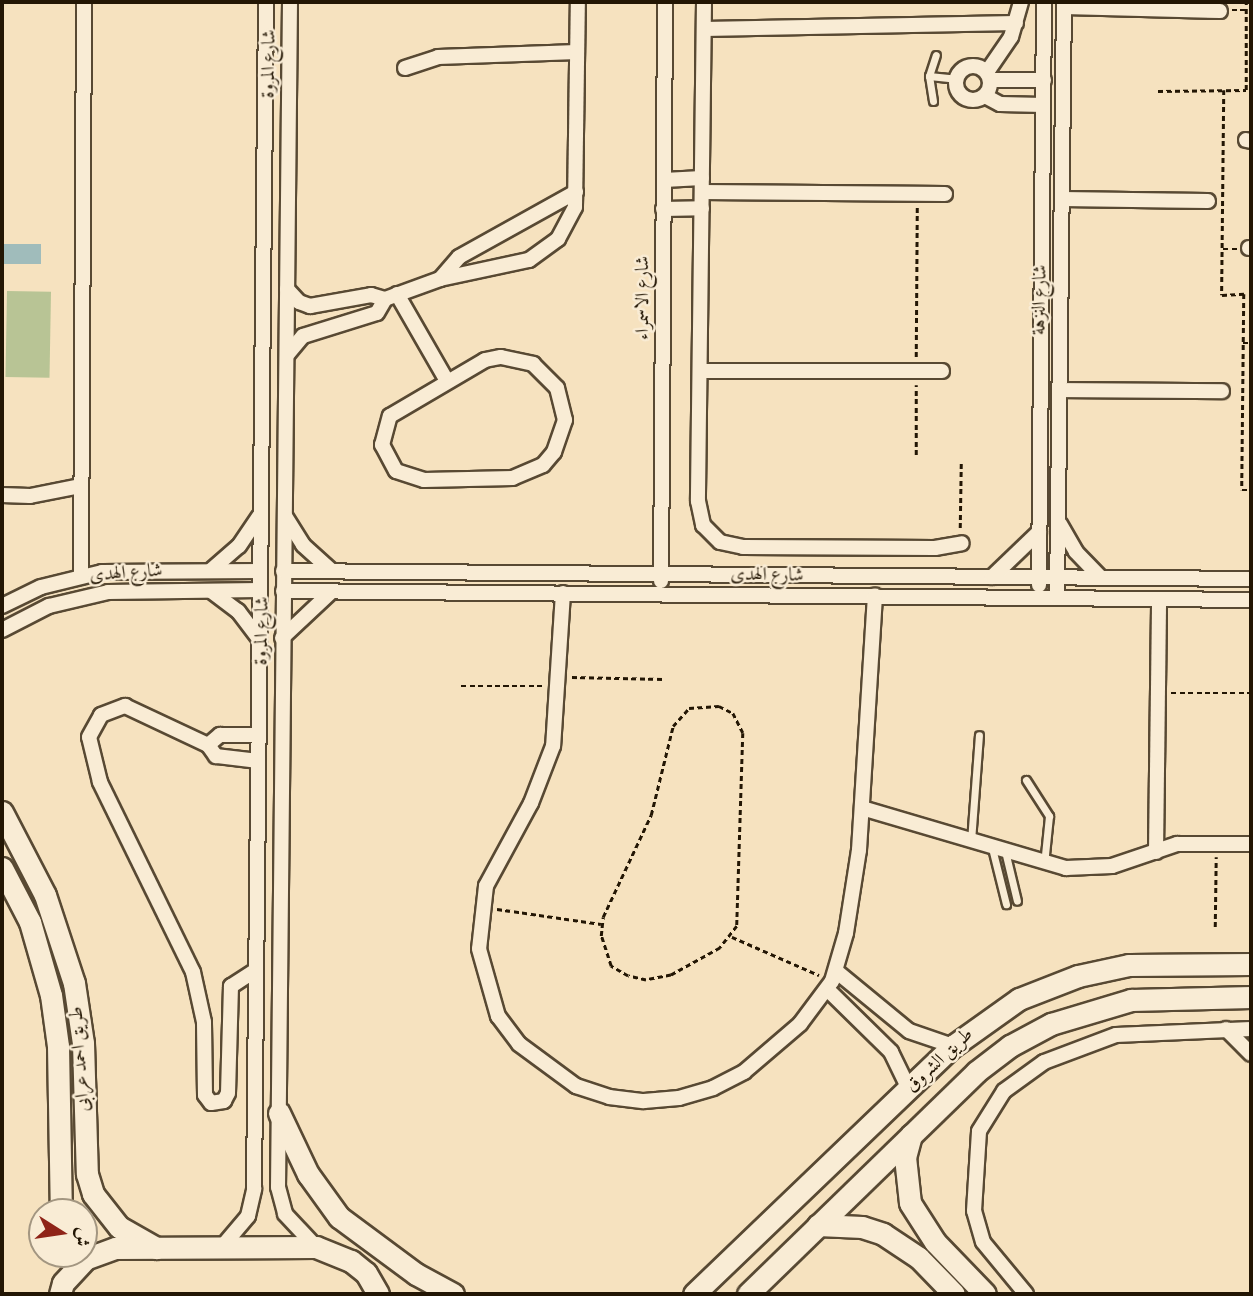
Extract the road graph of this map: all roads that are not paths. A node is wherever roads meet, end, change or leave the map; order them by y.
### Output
1 (84, 2) edge
2 (266, 2) edge
3 (290, 2) edge
4 (578, 2) edge
5 (665, 2) edge
6 (704, 2) edge
7 (1021, 2) edge
8 (1044, 2) edge
9 (1064, 5) edge
10 (1220, 11) dead end
11 (1016, 23) junction
12 (704, 29) junction
13 (577, 52) junction
14 (936, 55) dead end
15 (405, 68) dead end
16 (929, 76) junction
17 (988, 76) junction
18 (956, 79) junction
19 (1044, 79) junction
20 (985, 96) junction
21 (933, 101) dead end
22 (1043, 104) junction
23 (664, 180) junction
24 (702, 185) junction
25 (576, 192) junction
26 (945, 194) dead end
27 (1062, 199) junction
28 (1208, 201) dead end
29 (702, 208) junction
30 (663, 209) junction
31 (440, 279) junction
32 (287, 289) junction
33 (391, 296) junction
34 (286, 355) junction
35 (700, 371) junction
36 (942, 371) dead end
37 (447, 381) junction
38 (1060, 390) junction
39 (1222, 391) dead end
40 (81, 486) junction
41 (2, 495) edge
42 (284, 513) junction
43 (260, 515) junction
44 (1058, 520) junction
45 (1039, 531) junction
46 (958, 544) road end
47 (331, 570) junction
48 (210, 571) junction
49 (260, 571) junction
50 (283, 571) junction
51 (661, 574) junction
52 (81, 576) junction
53 (992, 577) junction
54 (1039, 577) junction
55 (1057, 578) junction
56 (1101, 578) junction
57 (1251, 579) edge
58 (210, 590) junction
59 (260, 590) junction
60 (283, 591) junction
61 (332, 591) junction
62 (563, 593) junction
63 (660, 594) junction
64 (875, 596) junction
65 (1039, 598) junction
66 (1057, 598) junction
67 (1159, 599) junction
68 (1251, 600) edge
69 (2, 606) edge
70 (2, 630) edge
71 (282, 638) junction
72 (259, 640) junction
73 (258, 735) junction
74 (979, 735) dead end
75 (208, 745) junction
76 (258, 761) junction
77 (1026, 780) dead end
78 (862, 808) junction
79 (2, 812) edge
80 (971, 841) junction
81 (1251, 844) edge
82 (998, 850) junction
83 (1156, 852) junction
84 (1044, 864) junction
85 (2, 867) edge
86 (1017, 901) dead end
87 (1006, 904) dead end
88 (1251, 964) edge
89 (256, 970) junction
90 (832, 980) junction
91 (1251, 997) edge
92 (1226, 1029) junction
93 (1251, 1029) edge
94 (953, 1046) junction
95 (1251, 1054) edge
96 (909, 1089) junction
97 (59, 1093) junction
98 (84, 1093) junction
99 (279, 1113) junction
100 (911, 1135) junction
101 (61, 1198) edge
102 (818, 1226) junction
103 (935, 1242) junction
104 (316, 1247) junction
105 (156, 1248) junction
106 (221, 1248) junction
107 (744, 1249) junction
108 (919, 1258) junction
109 (62, 1268) edge
110 (769, 1274) junction
111 (61, 1289) edge
112 (381, 1292) edge
113 (453, 1294) edge
114 (694, 1294) edge
115 (748, 1294) edge
116 (954, 1294) edge
117 (985, 1294) edge
118 (1026, 1294) edge

1 - 40 street
2 - 43 street, شارع المروة
3 - 32 street, شارع المروة
4 - 13 street
5 - 23 street, شارع الاسمراء
6 - 12 street
7 - 11 street
8 - 19 street, شارع النزهة
9 - 10 street
9 - 27 street, شارع النزهة
11 - 12 street
11 - 17 street
12 - 24 street
13 - 15 street
13 - 25 street
14 - 16 lane
16 - 18 lane
16 - 21 lane
17 - 18 street
17 - 19 street
17 - 20 street
18 - 20 street
19 - 22 street, شارع النزهة
20 - 22 street
22 - 45 street, شارع النزهة
23 - 24 street
23 - 30 street, شارع الاسمراء
24 - 26 street
24 - 29 street
25 - 31 street
25 - 31 street
27 - 28 street
27 - 38 street, شارع النزهة
29 - 30 street
29 - 35 street
30 - 51 street, شارع الاسمراء
31 - 33 street
32 - 33 street
32 - 34 street, شارع المروة
33 - 34 street
33 - 37 street
34 - 42 street, شارع المروة
35 - 36 street
35 - 46 street
37 - 37 street
38 - 39 street
38 - 44 street, شارع النزهة
40 - 41 street
40 - 52 street
42 - 47 street
42 - 50 street, شارع المروة
43 - 48 street
43 - 49 street, شارع المروة
44 - 55 street, شارع النزهة
44 - 56 street
45 - 53 street
45 - 54 street, شارع النزهة
47 - 50 street, شارع الهدى
47 - 51 street, شارع الهدى
48 - 49 street, شارع الهدى
48 - 52 street, شارع الهدى
49 - 59 street, شارع المروة
50 - 60 street, شارع المروة
51 - 53 street, شارع الهدى
51 - 63 street, شارع الاسمراء
52 - 69 street, شارع الهدى
53 - 54 street, شارع الهدى
54 - 55 street, شارع الهدى
54 - 65 street, شارع النزهة
55 - 56 street, شارع الهدى
55 - 66 street, شارع النزهة
56 - 57 street, شارع الهدى
58 - 59 street, شارع الهدى
58 - 70 street, شارع الهدى
58 - 72 street
59 - 72 street, شارع المروة
60 - 61 street, شارع الهدى
60 - 71 street, شارع المروة
61 - 62 street, شارع الهدى
61 - 71 street
62 - 63 street, شارع الهدى
62 - 90 street
63 - 64 street, شارع الهدى
64 - 65 street, شارع الهدى
64 - 78 street
65 - 66 street, شارع الهدى
66 - 67 street, شارع الهدى
67 - 68 street, شارع الهدى
67 - 83 street
71 - 99 street, شارع المروة
72 - 73 street, شارع المروة
73 - 75 street
73 - 76 street, شارع المروة
74 - 80 lane
75 - 76 street
75 - 89 street
76 - 89 street, شارع المروة
77 - 84 lane
78 - 80 street
78 - 90 street
79 - 98 street, طريق احمد عرابى
80 - 82 street
81 - 83 street
82 - 84 street
82 - 86 lane
82 - 87 lane
83 - 84 street
85 - 97 street, طريق احمد عرابى
88 - 94 street, طريق الشروق
89 - 106 street, شارع المروة
90 - 94 street
90 - 96 street
91 - 100 street, طريق الشروق
92 - 93 street
92 - 95 street
92 - 118 street
94 - 96 street, طريق الشروق
96 - 107 street, طريق الشروق
97 - 98 street
97 - 101 street, طريق احمد عرابى
98 - 105 street, طريق احمد عرابى
99 - 104 street, شارع المروة
99 - 113 street
100 - 102 street, طريق الشروق
100 - 103 street
102 - 108 street
102 - 110 street, طريق الشروق
103 - 108 street
103 - 117 street
104 - 106 street
104 - 112 street
105 - 106 street
105 - 111 street
107 - 110 street
107 - 114 street, طريق الشروق
108 - 116 street
109 - 111 street
110 - 115 street, طريق الشروق

